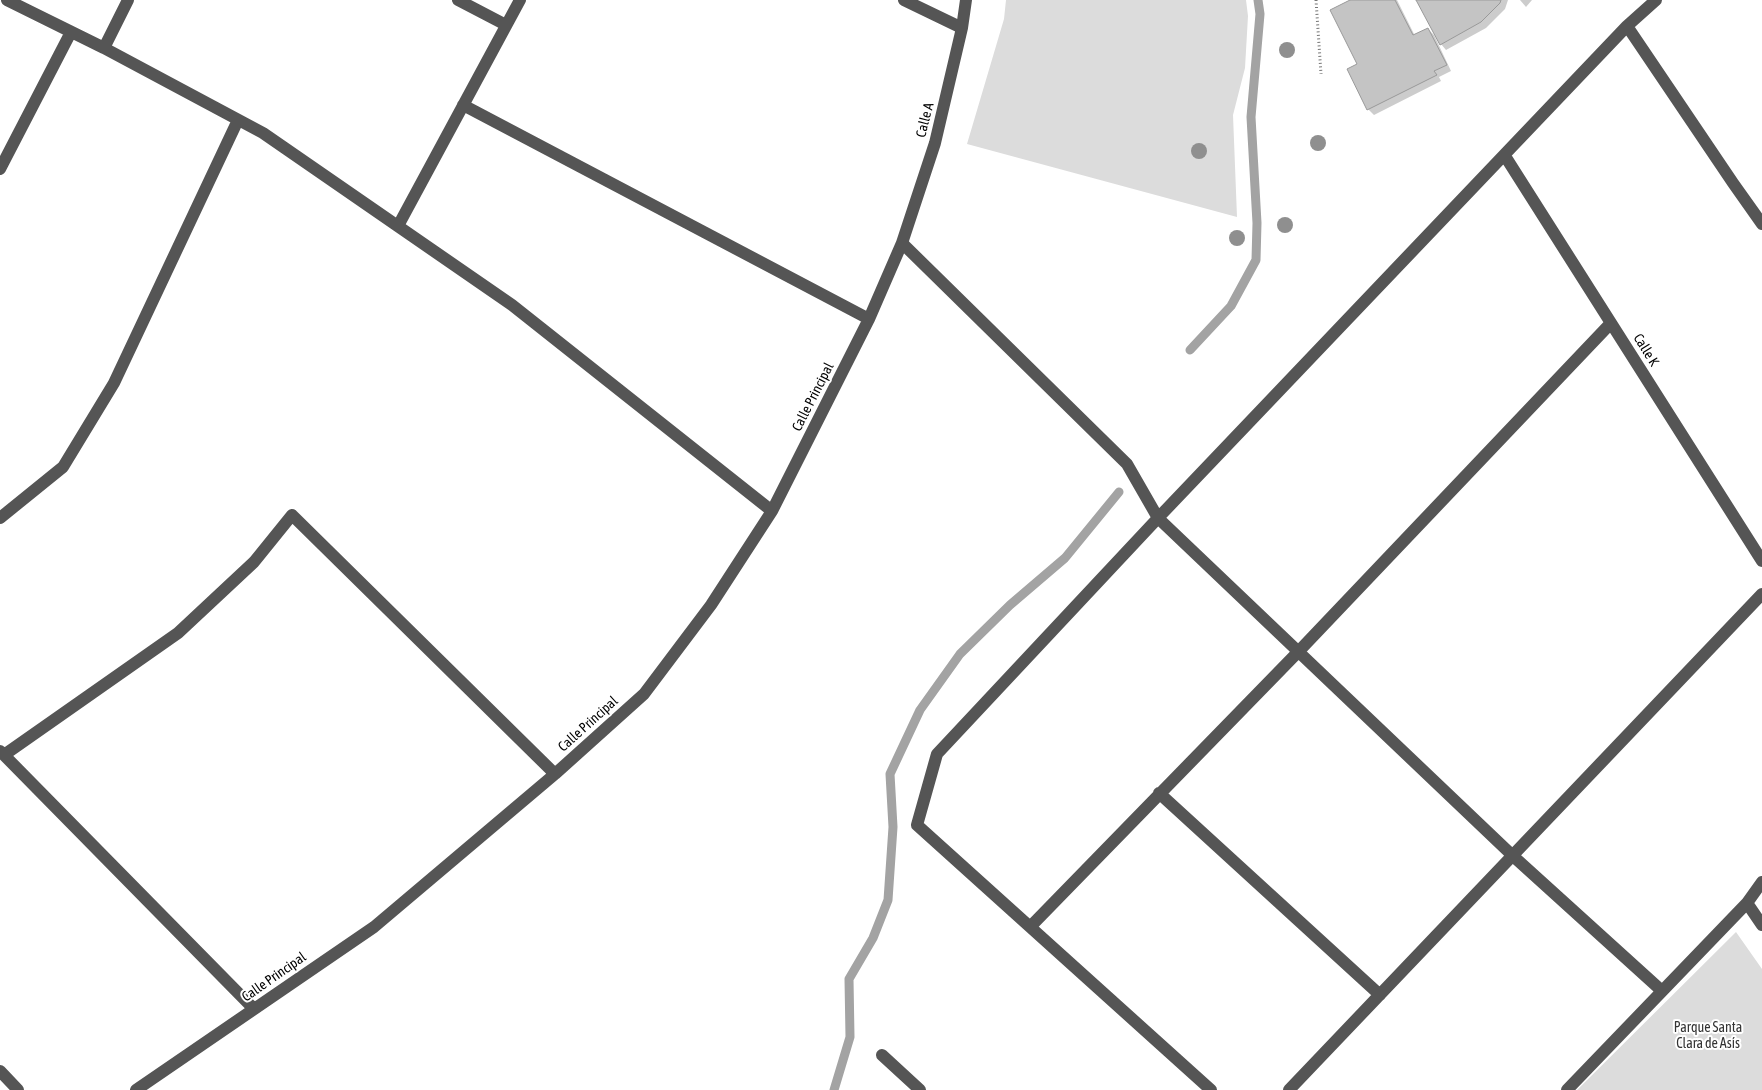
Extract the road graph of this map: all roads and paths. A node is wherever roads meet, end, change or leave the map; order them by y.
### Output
1 (7, 0) edge
2 (128, 0) edge
3 (458, 0) edge
4 (520, 0) edge
5 (904, 0) edge
6 (966, 0) edge
7 (1316, 0) edge
8 (1656, 0) edge
9 (506, 25) junction
10 (1627, 26) junction
11 (962, 28) junction
12 (71, 32) junction
13 (104, 48) junction
14 (1321, 74) dead end
15 (463, 105) junction
16 (238, 120) junction
17 (1505, 156) junction
18 (0, 169) edge
19 (1762, 224) edge
20 (398, 226) junction
21 (902, 243) junction
22 (869, 319) junction
23 (1611, 323) junction
24 (772, 511) junction
25 (0, 518) edge
26 (1158, 518) junction
27 (1762, 561) edge
28 (1762, 594) edge
29 (1299, 651) junction
30 (2, 753) edge
31 (555, 774) junction
32 (1159, 794) junction
33 (1513, 856) junction
34 (1762, 882) edge
35 (1747, 903) junction
36 (1762, 926) edge
37 (1030, 927) junction
38 (1662, 991) junction
39 (1380, 995) junction
40 (254, 1009) junction
41 (882, 1055) dead end
42 (0, 1071) edge
43 (18, 1090) edge
44 (136, 1090) edge
45 (920, 1090) edge
46 (1210, 1090) edge
47 (1289, 1090) edge
48 (1566, 1090) edge

1 - 12 street
2 - 13 street
3 - 9 street
4 - 9 street
5 - 11 street
6 - 11 street, Calle A
7 - 14 path
8 - 10 street
9 - 15 street
10 - 17 street
10 - 19 street
11 - 21 street, Calle A
12 - 13 street
12 - 18 street
13 - 16 street
15 - 20 street
15 - 22 street
16 - 20 street
16 - 25 street
17 - 23 street, Calle K
17 - 26 street
20 - 24 street
21 - 22 street, Calle Principal
21 - 26 street
22 - 24 street, Calle Principal
23 - 27 street, Calle K
23 - 29 street
24 - 31 street, Calle Principal
26 - 29 street
26 - 37 street
28 - 33 street
29 - 32 street
29 - 33 street
30 - 31 street
30 - 40 street
31 - 40 street, Calle Principal
32 - 37 street
32 - 39 street
33 - 38 street
33 - 39 street
34 - 35 street
35 - 36 street
35 - 38 street
37 - 46 street
38 - 48 street
39 - 47 street
40 - 44 street, Calle Principal
41 - 45 street
42 - 43 street

